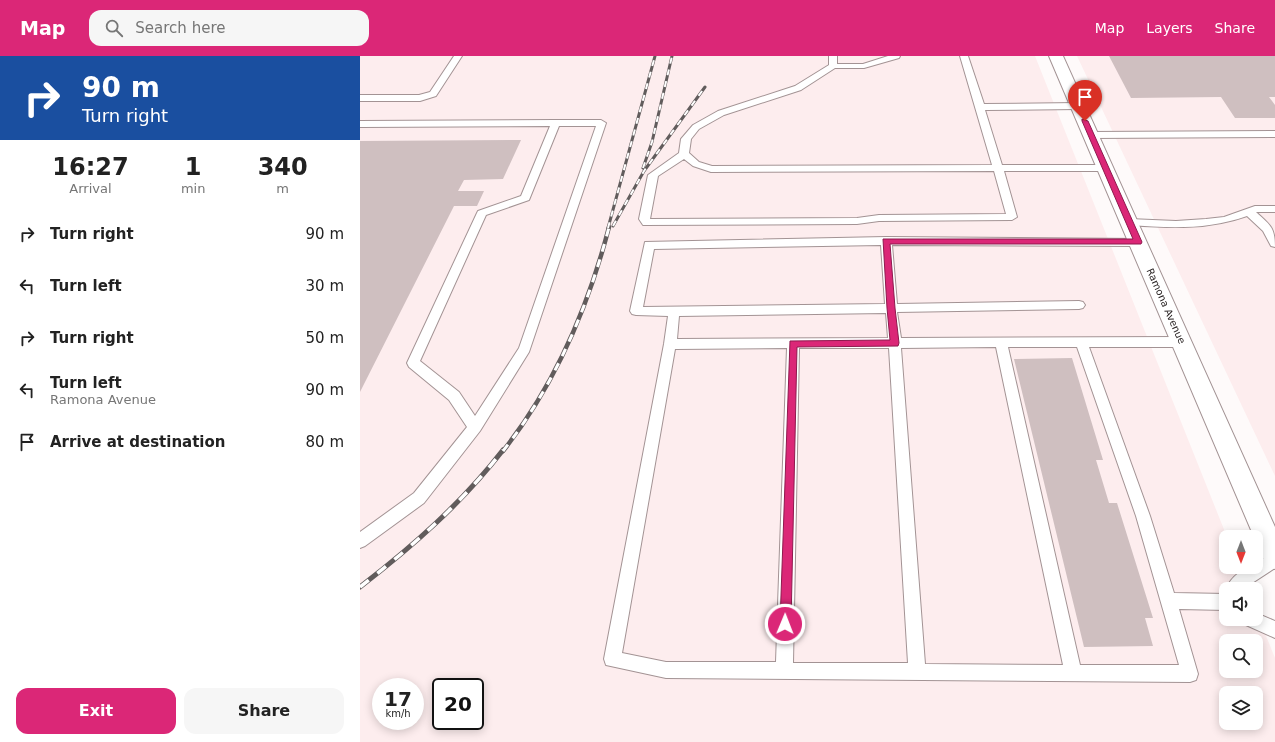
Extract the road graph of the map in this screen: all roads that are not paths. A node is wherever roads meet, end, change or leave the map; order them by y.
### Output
1 (458, 56) edge
2 (896, 56) edge
3 (964, 56) edge
4 (1056, 56) edge
5 (833, 61) edge
6 (360, 98) edge
7 (1078, 106) junction
8 (980, 107) junction
9 (556, 123) junction
10 (360, 124) edge
11 (1275, 134) edge
12 (1091, 135) junction
13 (684, 154) junction
14 (999, 168) junction
15 (1105, 168) junction
16 (1275, 209) edge
17 (1250, 211) junction
18 (1129, 222) junction
19 (886, 241) junction
20 (1138, 242) junction
21 (1275, 243) edge
22 (1079, 305) dead end
23 (891, 308) junction
24 (674, 312) junction
25 (1081, 342) junction
26 (1181, 342) junction
27 (895, 343) junction
28 (1001, 343) junction
29 (670, 344) junction
30 (793, 344) junction
31 (475, 427) junction
32 (360, 540) edge
33 (1275, 557) edge
34 (1240, 582) edge
35 (1168, 601) junction
36 (1219, 602) edge
37 (1263, 624) edge
38 (1275, 630) edge
39 (784, 671) junction
40 (917, 672) junction
41 (1073, 673) junction

1 - 6 lane
2 - 5 lane
3 - 8 lane
4 - 7 main road, Ramona Avenue
5 - 13 lane
7 - 8 lane
7 - 12 main road, Ramona Avenue
8 - 14 lane
9 - 10 lane
9 - 31 lane
9 - 31 lane
11 - 12 lane
12 - 15 main road, Ramona Avenue
13 - 14 lane
13 - 14 lane
14 - 15 lane
15 - 18 main road, Ramona Avenue
16 - 17 lane
17 - 18 lane
17 - 21 lane
18 - 20 main road, Ramona Avenue
19 - 20 lane
19 - 23 lane
19 - 24 lane
20 - 26 main road, Ramona Avenue
22 - 23 lane
23 - 24 lane
23 - 27 lane
24 - 29 lane
25 - 26 lane
25 - 28 lane
25 - 35 lane
26 - 33 main road, Ramona Avenue
27 - 28 lane
27 - 30 lane
27 - 40 lane
28 - 41 lane
29 - 30 lane
29 - 39 lane
30 - 39 lane
31 - 32 lane
33 - 34 lane
35 - 36 lane
35 - 41 lane
37 - 38 lane
39 - 40 lane
40 - 41 lane

